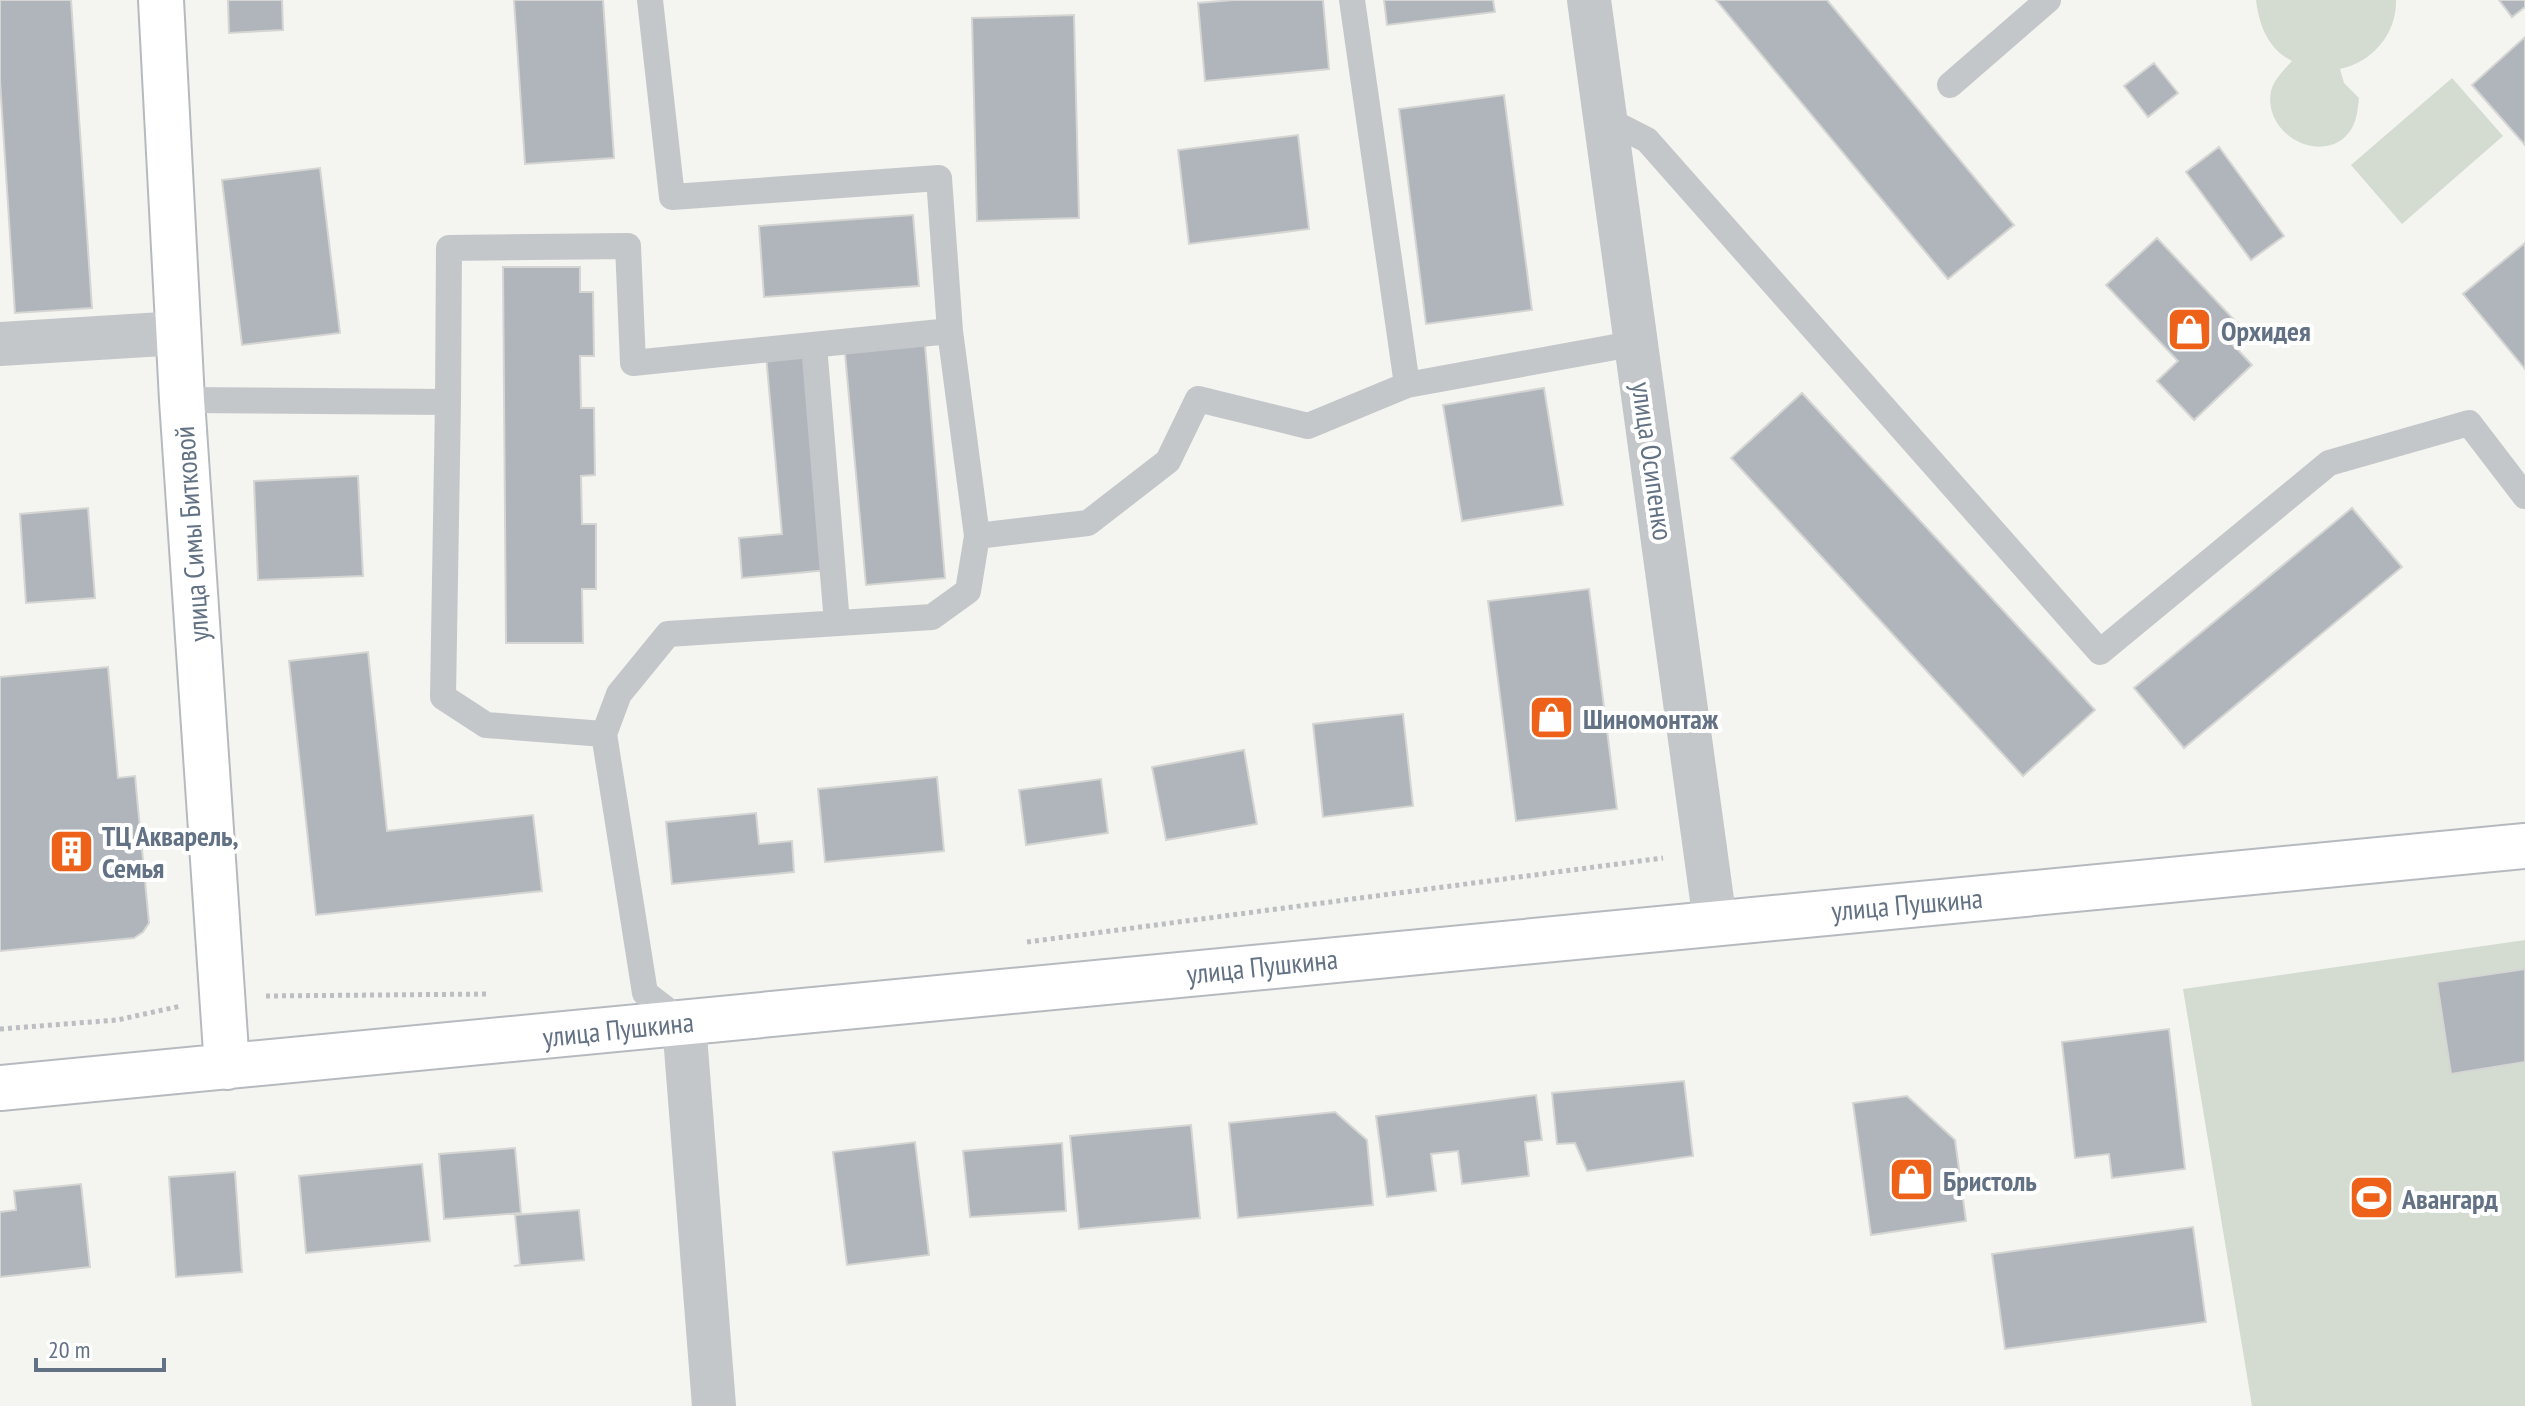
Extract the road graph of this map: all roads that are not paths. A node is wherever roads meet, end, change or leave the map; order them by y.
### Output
1 (161, 0) edge
2 (650, 0) edge
3 (1352, 0) edge
4 (1589, 0) edge
5 (2048, 0) edge
6 (1950, 85) dead end
7 (1606, 119) junction
8 (950, 331) junction
9 (179, 333) junction
10 (1637, 343) junction
11 (0, 344) edge
12 (814, 345) junction
13 (1407, 385) junction
14 (182, 400) junction
15 (448, 402) junction
16 (2525, 496) edge
17 (977, 536) junction
18 (837, 623) junction
19 (604, 734) junction
20 (2525, 846) edge
21 (1715, 922) junction
22 (684, 1023) junction
23 (227, 1067) junction
24 (0, 1088) edge
25 (714, 1406) edge

1 - 9 street, улица Симы Битковой
2 - 8 lane
3 - 13 lane
4 - 7 street, улица Осипенко
5 - 6 lane
7 - 10 street, улица Осипенко
7 - 16 lane
8 - 12 lane
8 - 17 lane
9 - 11 street
9 - 14 street, улица Симы Битковой
10 - 13 lane
10 - 21 street, улица Осипенко
12 - 15 lane
12 - 18 lane
13 - 17 lane
14 - 15 lane
14 - 23 street, улица Симы Битковой
15 - 19 lane
17 - 18 lane
18 - 19 lane
19 - 22 lane
20 - 21 street, улица Пушкина
21 - 22 street, улица Пушкина
22 - 23 street, улица Пушкина
22 - 25 street
23 - 24 street, улица Пушкина

